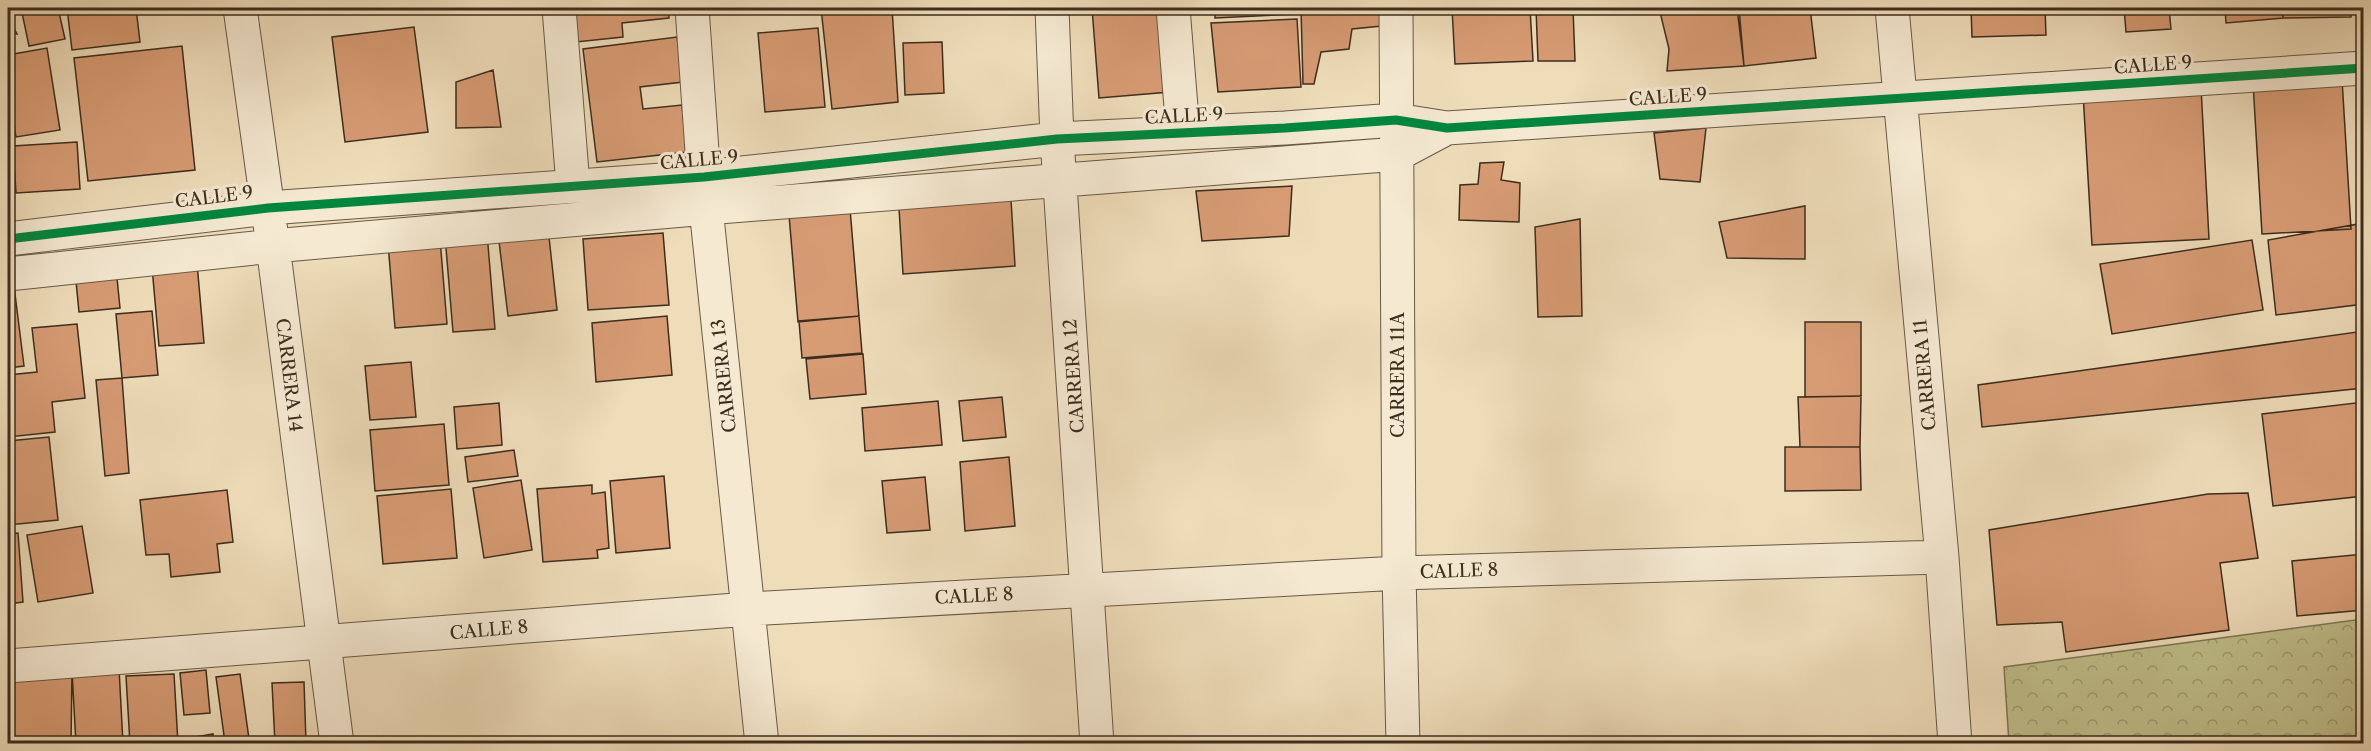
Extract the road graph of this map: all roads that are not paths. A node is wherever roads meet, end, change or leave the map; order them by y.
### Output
1 (240, 8) edge
2 (558, 8) edge
3 (692, 8) edge
4 (1052, 8) edge
5 (1173, 8) edge
6 (1396, 8) edge
7 (1892, 8) edge
8 (2364, 68) edge
9 (1899, 99) junction
10 (1396, 120) junction
11 (1447, 129) junction
12 (1183, 132) junction
13 (1057, 139) junction
14 (1398, 154) junction
15 (1060, 182) junction
16 (573, 186) junction
17 (705, 192) junction
18 (268, 208) junction
19 (8, 239) edge
20 (273, 246) junction
21 (8, 274) edge
22 (1942, 557) junction
23 (1399, 573) junction
24 (1088, 590) junction
25 (749, 609) junction
26 (323, 644) junction
27 (8, 666) edge
28 (337, 744) edge
29 (762, 744) edge
30 (1097, 744) edge
31 (1403, 744) edge
32 (1955, 744) edge

1 - 18 street, CARRERA 14
2 - 16 street
3 - 17 street, CARRERA 13
4 - 13 street, CARRERA 12
5 - 12 street
6 - 10 street, CARRERA 11A
7 - 9 street, CARRERA 11
8 - 9 street, CALLE 9
9 - 11 street, CALLE 9
9 - 22 street, CARRERA 11
10 - 11 street, CALLE 9
10 - 12 street, CALLE 9
10 - 14 street, CARRERA 11A
11 - 14 street, CALLE 9
12 - 13 street, CALLE 9
13 - 15 street, CARRERA 12
13 - 17 street, CALLE 9
14 - 15 street, CALLE 9
14 - 23 street, CARRERA 11A
15 - 17 street, CALLE 9
15 - 24 street, CARRERA 12
16 - 17 street, CALLE 9
16 - 18 street, CALLE 9
17 - 20 street, CALLE 9
17 - 25 street, CARRERA 13
18 - 19 street, CALLE 9
18 - 20 street, CARRERA 14
20 - 21 street, CALLE 9
20 - 26 street, CARRERA 14
22 - 23 street, CALLE 8
22 - 32 street, CARRERA 11
23 - 24 street, CALLE 8
23 - 31 street, CARRERA 11A
24 - 25 street, CALLE 8
24 - 30 street, CARRERA 12
25 - 26 street, CALLE 8
25 - 29 street, CARRERA 13
26 - 27 street, CALLE 8
26 - 28 street, CARRERA 14

